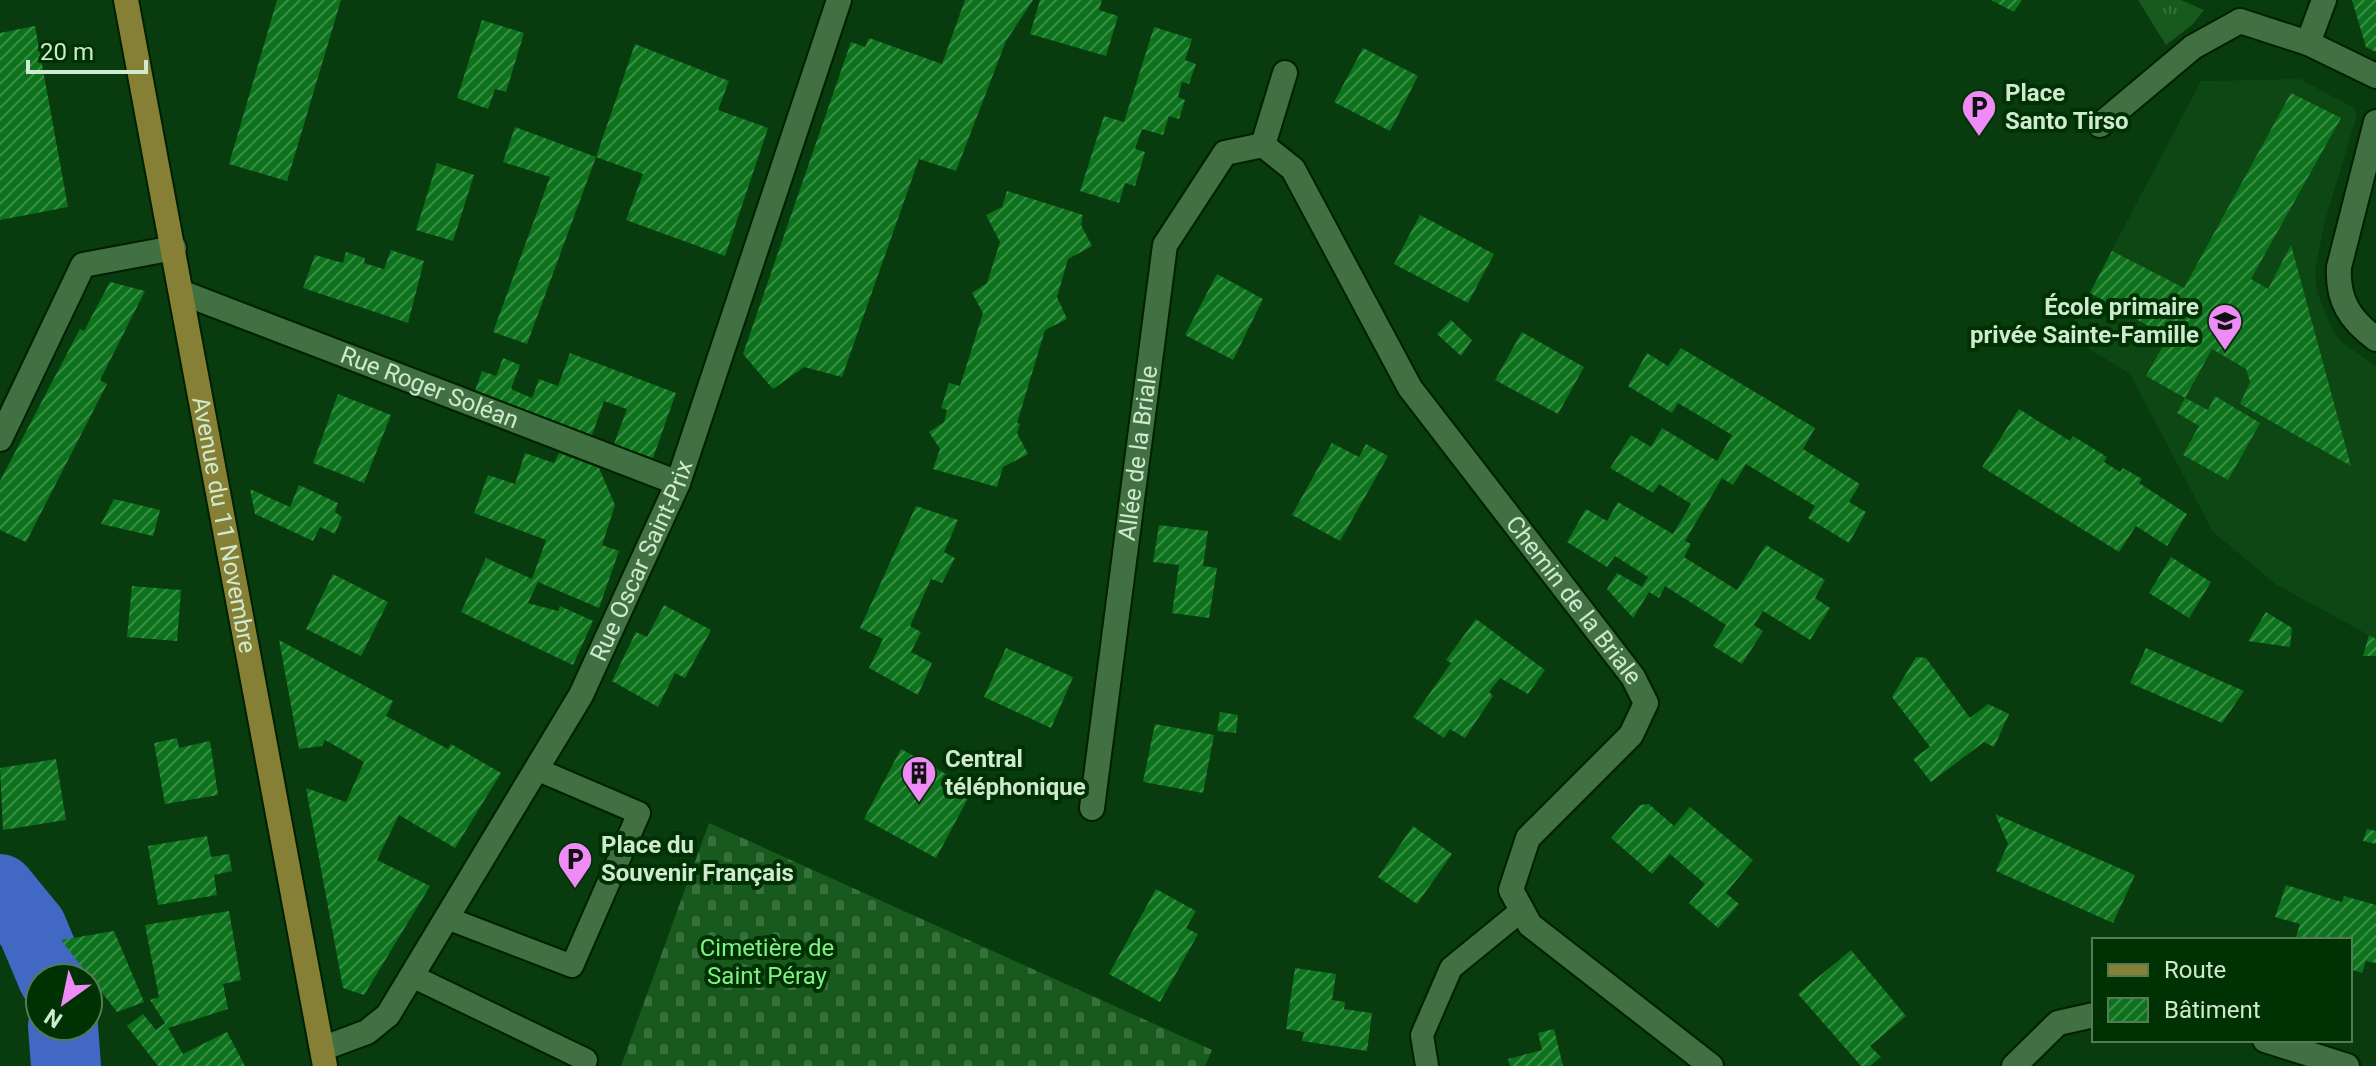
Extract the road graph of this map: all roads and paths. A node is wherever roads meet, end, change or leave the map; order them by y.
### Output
1 (126, 0) edge
2 (839, 0) edge
3 (2324, 0) edge
4 (2243, 10) edge
5 (2308, 43) junction
6 (1285, 73) dead end
7 (2376, 76) edge
8 (2376, 122) edge
9 (2100, 125) dead end
10 (1263, 145) junction
11 (174, 248) junction
12 (183, 293) junction
13 (2376, 339) edge
14 (0, 439) edge
15 (678, 483) junction
16 (536, 769) junction
17 (1092, 808) dead end
18 (1522, 910) junction
19 (447, 918) junction
20 (412, 976) junction
21 (2092, 1015) edge
22 (2271, 1042) edge
23 (324, 1057) edge
24 (584, 1066) edge
25 (1427, 1066) edge
26 (1711, 1066) edge
27 (2014, 1066) edge
28 (2347, 1066) edge

1 - 11 main road, Avenue du 11 Novembre
2 - 15 street, Rue Oscar Saint-Prix
3 - 5 street
4 - 5 street
4 - 9 street
5 - 7 street
6 - 10 street
8 - 13 street
10 - 17 street, Allée de la Briale
10 - 18 street, Chemin de la Briale
11 - 12 main road, Avenue du 11 Novembre
11 - 14 street
12 - 15 street, Rue Roger Soléan
12 - 23 main road, Avenue du 11 Novembre
15 - 16 street, Rue Oscar Saint-Prix
16 - 19 street, Rue Oscar Saint-Prix
16 - 19 lane
18 - 25 lane
18 - 26 street
19 - 20 street, Rue Oscar Saint-Prix
20 - 23 street, Rue Oscar Saint-Prix
20 - 24 lane
21 - 27 street
22 - 28 street

